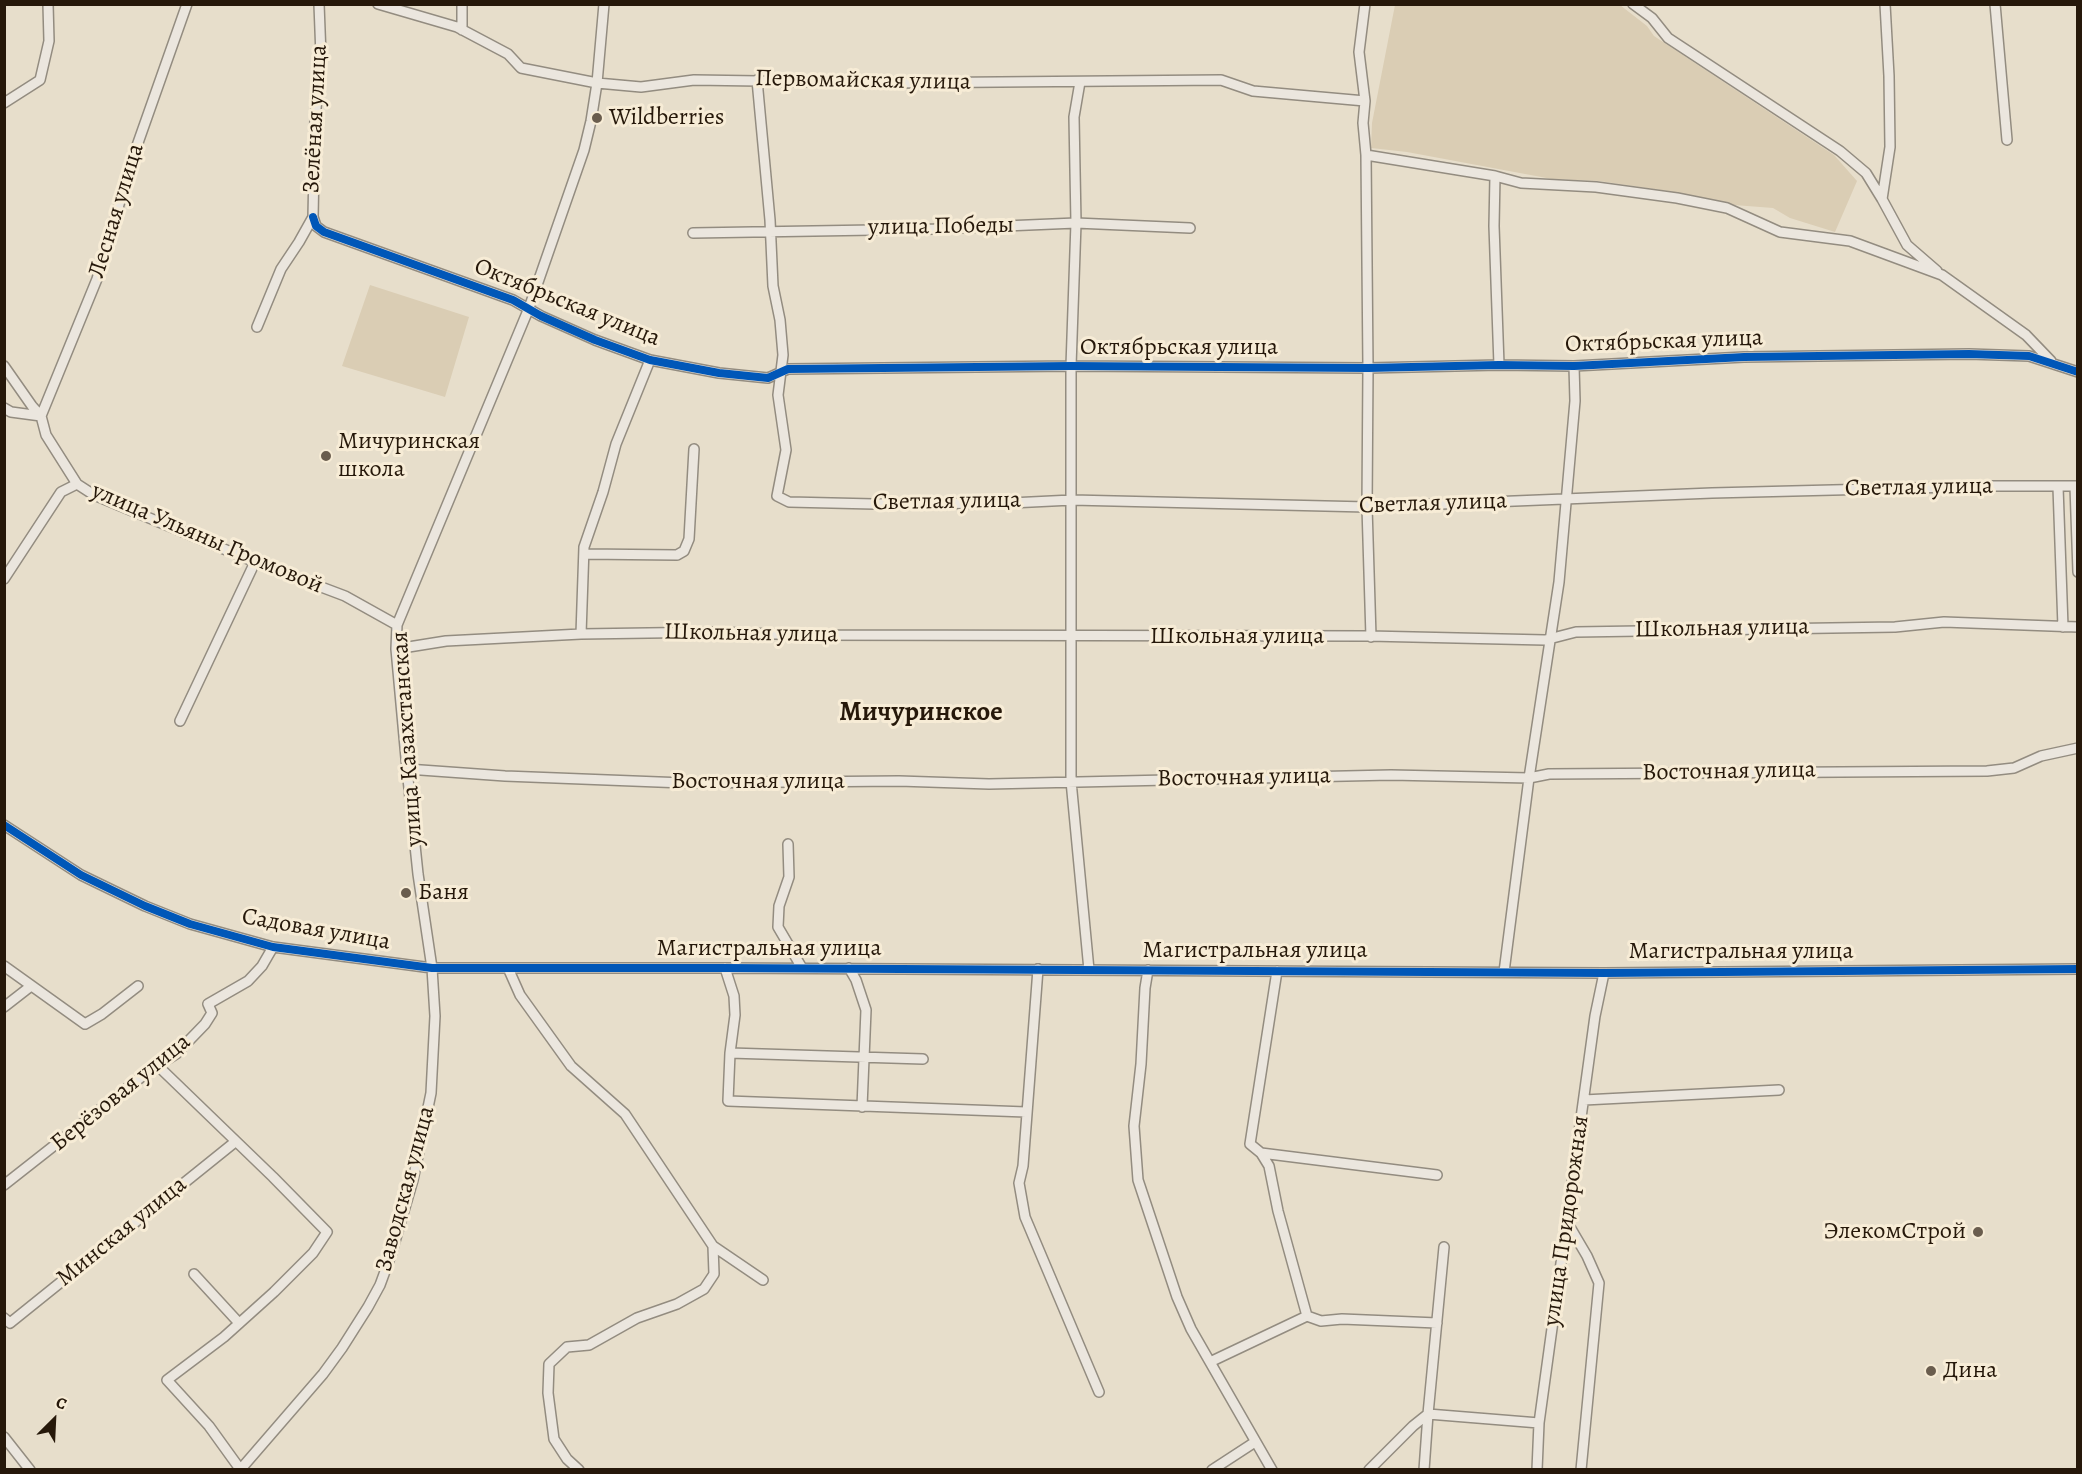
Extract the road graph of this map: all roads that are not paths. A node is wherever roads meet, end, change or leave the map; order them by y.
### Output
1 (48, 4) edge
2 (187, 4) edge
3 (319, 4) edge
4 (378, 4) edge
5 (462, 4) edge
6 (604, 4) edge
7 (1365, 4) edge
8 (1633, 4) edge
9 (1885, 4) edge
10 (1995, 4) edge
11 (462, 30) junction
12 (757, 80) junction
13 (1080, 82) junction
14 (597, 83) junction
15 (1365, 101) junction
16 (4, 103) edge
17 (2007, 140) dead end
18 (1366, 155) junction
19 (1495, 176) junction
20 (1882, 199) junction
21 (313, 218) junction
22 (1076, 223) junction
23 (1190, 228) dead end
24 (771, 230) junction
25 (693, 233) dead end
26 (1942, 275) junction
27 (529, 308) junction
28 (257, 327) dead end
29 (650, 360) junction
30 (2054, 364) junction
31 (1499, 365) junction
32 (4, 366) edge
33 (1071, 366) junction
34 (1574, 366) junction
35 (1368, 368) junction
36 (782, 372) junction
37 (2078, 372) edge
38 (4, 408) edge
39 (41, 416) junction
40 (694, 449) dead end
41 (77, 484) junction
42 (2076, 486) edge
43 (2058, 487) junction
44 (1567, 499) junction
45 (1072, 500) junction
46 (1367, 507) junction
47 (584, 554) junction
48 (255, 562) junction
49 (2078, 572) edge
50 (5, 578) edge
51 (397, 625) junction
52 (2063, 627) junction
53 (2078, 627) edge
54 (581, 634) junction
55 (1070, 637) junction
56 (1371, 637) junction
57 (1551, 638) junction
58 (396, 649) junction
59 (180, 721) dead end
60 (2078, 748) edge
61 (407, 769) junction
62 (1529, 778) junction
63 (1071, 781) junction
64 (4, 825) edge
65 (788, 844) dead end
66 (273, 947) junction
67 (4, 966) edge
68 (432, 968) junction
69 (508, 968) junction
70 (725, 968) junction
71 (801, 968) junction
72 (849, 968) junction
73 (1038, 969) junction
74 (2078, 969) edge
75 (1089, 970) junction
76 (1148, 970) junction
77 (1277, 971) junction
78 (1504, 972) junction
79 (1604, 973) junction
80 (31, 986) junction
81 (138, 986) dead end
82 (4, 1006) edge
83 (730, 1053) junction
84 (864, 1058) junction
85 (923, 1059) dead end
86 (157, 1065) junction
87 (1779, 1090) dead end
88 (1584, 1100) junction
89 (862, 1107) junction
90 (1026, 1112) junction
91 (235, 1142) junction
92 (1261, 1153) junction
93 (1437, 1175) dead end
94 (4, 1185) edge
95 (1567, 1222) junction
96 (714, 1246) junction
97 (1444, 1246) dead end
98 (194, 1274) dead end
99 (763, 1280) dead end
100 (1306, 1316) junction
101 (7, 1320) edge
102 (239, 1323) junction
103 (1437, 1323) junction
104 (1210, 1362) junction
105 (1099, 1392) dead end
106 (1428, 1414) junction
107 (1539, 1424) junction
108 (4, 1437) edge
109 (1255, 1442) junction
110 (240, 1469) edge
111 (30, 1470) edge
112 (579, 1470) edge
113 (1212, 1470) edge
114 (1272, 1470) edge
115 (1369, 1470) edge
116 (1424, 1470) edge
117 (1537, 1470) edge
118 (1581, 1470) edge

1 - 16 street
2 - 39 street, Лесная улица
3 - 21 street, Зелёная улица
4 - 11 street, Первомайская улица
5 - 11 street
6 - 14 street, улица Казахстанская
7 - 15 street
8 - 20 street
9 - 20 street
10 - 17 street
11 - 14 street, Первомайская улица
12 - 13 street, Первомайская улица
12 - 14 street, Первомайская улица
12 - 24 street
13 - 15 street, Первомайская улица
13 - 22 street
14 - 27 street, улица Казахстанская
15 - 18 street
18 - 19 street
18 - 35 street
19 - 26 street
19 - 31 street
20 - 26 street
21 - 27 street, Октябрьская улица
21 - 28 street, Зелёная улица
22 - 23 street, улица Победы
22 - 24 street, улица Победы
22 - 33 street
24 - 25 street, улица Победы
24 - 36 street
26 - 30 street
27 - 29 street, Октябрьская улица
27 - 51 street, улица Казахстанская
29 - 36 street, Октябрьская улица
29 - 47 street
30 - 34 street, Октябрьская улица
30 - 37 street, Октябрьская улица
31 - 34 street, Октябрьская улица
31 - 35 street, Октябрьская улица
32 - 39 street, улица Ульяны Громовой
33 - 35 street, Октябрьская улица
33 - 36 street, Октябрьская улица
33 - 45 street
34 - 44 street
35 - 46 street
36 - 45 street, Светлая улица
38 - 39 street
39 - 41 street, улица Ульяны Громовой
40 - 47 street
41 - 48 street, улица Ульяны Громовой
41 - 50 street
42 - 43 street, Светлая улица
42 - 49 street
43 - 44 street, Светлая улица
43 - 52 street
44 - 46 street, Светлая улица
44 - 57 street
45 - 46 street, Светлая улица
45 - 55 street
46 - 56 street
47 - 54 street
48 - 51 street, улица Ульяны Громовой
48 - 59 street
51 - 58 street, улица Казахстанская
52 - 53 street, Школьная улица
52 - 57 street, Школьная улица
54 - 55 street, Школьная улица
54 - 58 street, Школьная улица
55 - 56 street, Школьная улица
55 - 63 street
56 - 57 street, Школьная улица
57 - 62 street
58 - 61 street, улица Казахстанская
60 - 62 street, Восточная улица
61 - 63 street, Восточная улица
61 - 68 street, улица Казахстанская
62 - 63 street, Восточная улица
62 - 78 street
63 - 75 street
64 - 66 street, Садовая улица
65 - 71 street
66 - 68 street, Садовая улица
66 - 86 street, Берёзовая улица
67 - 80 street
68 - 69 street, Магистральная улица
68 - 110 street, Заводская улица
69 - 70 street, Магистральная улица
69 - 96 street
70 - 71 street, Магистральная улица
70 - 83 street
71 - 72 street, Магистральная улица
72 - 73 street, Магистральная улица
72 - 84 street
73 - 75 street, Магистральная улица
73 - 90 street
74 - 79 street, Магистральная улица
75 - 76 street, Магистральная улица
76 - 77 street, Магистральная улица
76 - 104 street
77 - 78 street, Магистральная улица
77 - 92 street
78 - 79 street, Магистральная улица
79 - 88 street, улица Придорожная
80 - 81 street
80 - 82 street
83 - 84 street
83 - 89 street
84 - 85 street
84 - 89 street
86 - 91 street
86 - 94 street, Берёзовая улица
87 - 88 street
88 - 95 street, улица Придорожная
89 - 90 street
90 - 105 street
91 - 101 street, Минская улица
91 - 102 street
92 - 93 street
92 - 100 street
95 - 107 street, улица Придорожная
95 - 118 street
96 - 99 street
96 - 112 street
97 - 103 street
98 - 102 street
100 - 103 street
100 - 104 street
102 - 110 street
103 - 106 street
104 - 109 street
106 - 107 street
106 - 115 street
106 - 116 street
107 - 117 street, улица Придорожная
108 - 111 street
109 - 113 street
109 - 114 street

